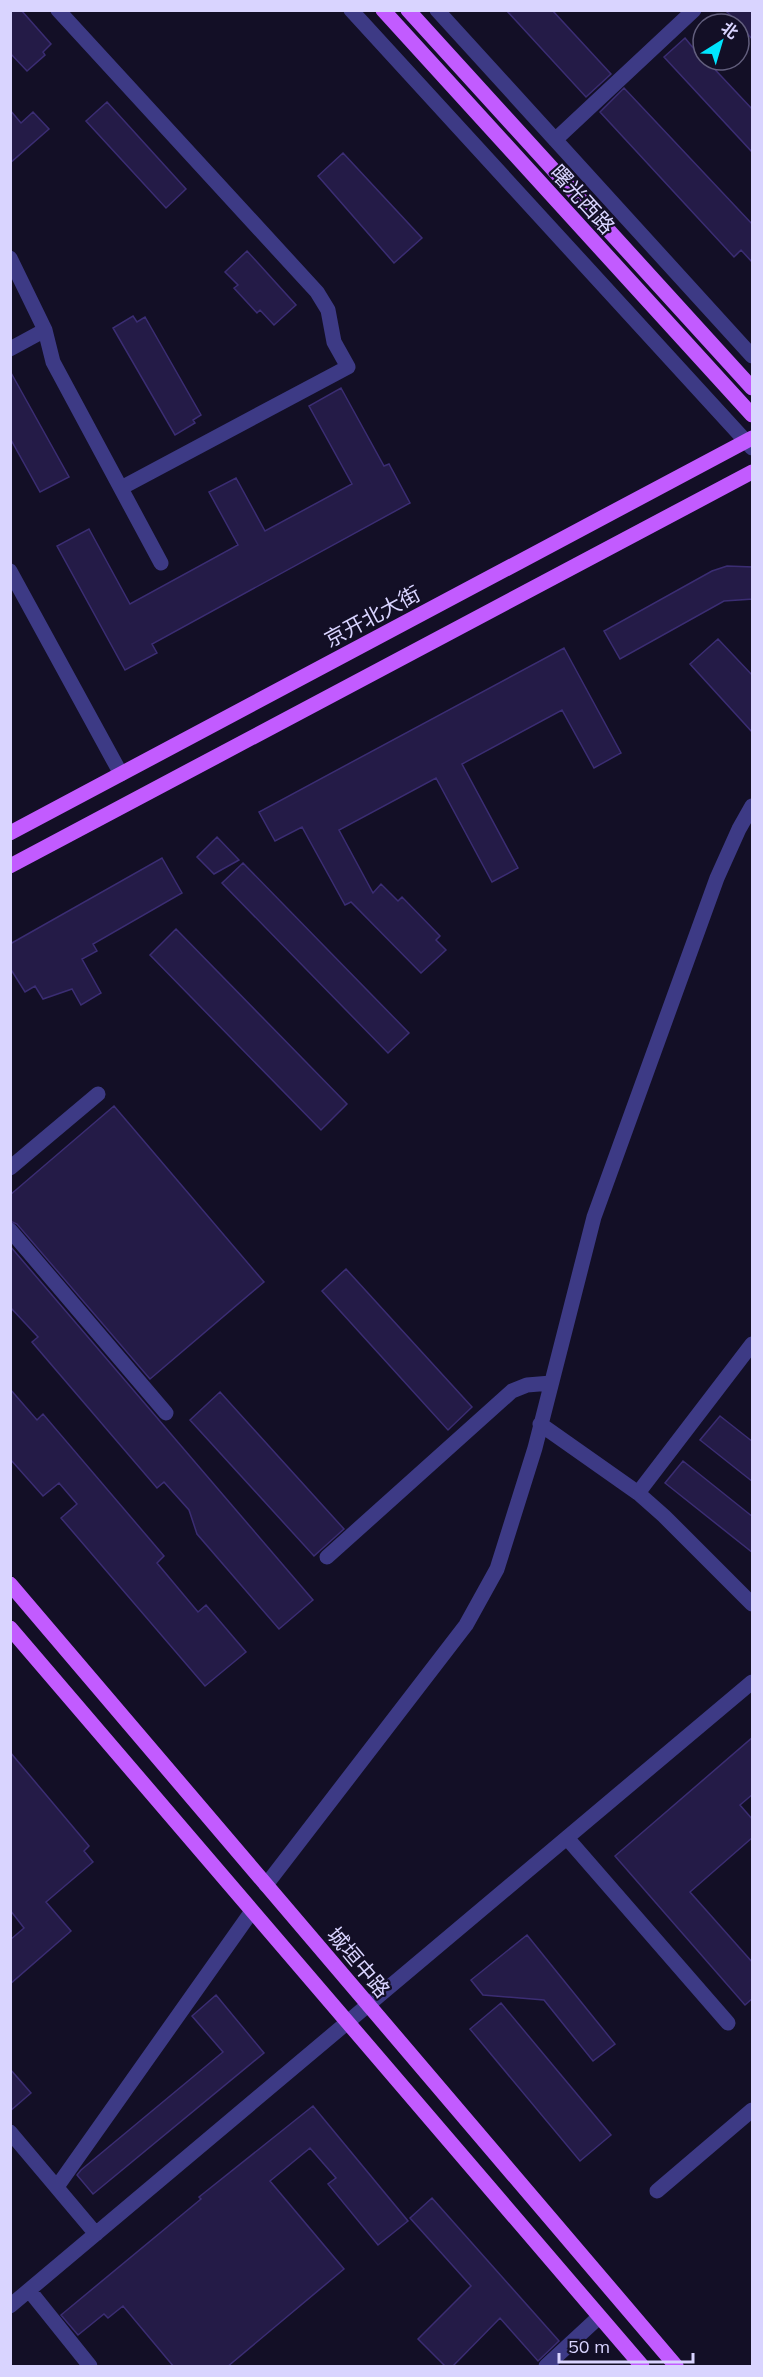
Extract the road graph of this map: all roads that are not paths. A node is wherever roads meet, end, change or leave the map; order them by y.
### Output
1 (58, 10) edge
2 (351, 10) edge
3 (383, 10) edge
4 (408, 10) edge
5 (437, 10) edge
6 (694, 10) edge
7 (555, 140) junction
8 (10, 258) edge
9 (45, 330) junction
10 (10, 349) edge
11 (753, 356) edge
12 (753, 388) edge
13 (753, 415) edge
14 (750, 442) edge
15 (753, 472) edge
16 (121, 488) junction
17 (161, 563) dead end
18 (10, 571) edge
19 (121, 774) junction
20 (753, 806) edge
21 (10, 832) edge
22 (10, 866) edge
23 (98, 1094) dead end
24 (10, 1168) edge
25 (10, 1230) edge
26 (753, 1344) edge
27 (551, 1383) junction
28 (166, 1413) dead end
29 (540, 1424) junction
30 (638, 1493) junction
31 (327, 1557) dead end
32 (10, 1584) edge
33 (753, 1604) edge
34 (10, 1628) edge
35 (753, 1682) edge
36 (567, 1838) junction
37 (266, 1885) junction
38 (252, 1911) junction
39 (368, 2005) junction
40 (348, 2023) junction
41 (728, 2023) dead end
42 (752, 2110) edge
43 (11, 2133) edge
44 (60, 2184) dead end
45 (657, 2191) dead end
46 (96, 2234) junction
47 (29, 2290) junction
48 (10, 2306) edge
49 (599, 2317) junction
50 (90, 2367) edge
51 (546, 2367) edge
52 (642, 2367) edge
53 (676, 2367) edge

1 - 16 street
2 - 14 street
3 - 13 main road, 曙光西路
4 - 12 main road, 曙光西路
5 - 7 street
6 - 7 street
7 - 11 street
8 - 9 street
9 - 10 street
9 - 16 street
14 - 19 main road, 京开北大街
15 - 22 main road
16 - 17 street
18 - 19 street
19 - 21 main road, 京开北大街
20 - 27 street
23 - 24 street
25 - 28 street
26 - 30 street
27 - 29 street
27 - 31 street
29 - 30 street
29 - 37 street
30 - 33 street
32 - 37 main road, 城垣中路
34 - 38 main road
35 - 36 street
36 - 39 street
36 - 41 street
37 - 39 main road, 城垣中路
38 - 40 main road
38 - 44 street
39 - 40 street
39 - 53 main road, 城垣中路
40 - 46 street
40 - 49 main road
42 - 45 street
43 - 46 street
46 - 47 street
47 - 48 street
47 - 50 street
49 - 51 street
49 - 52 main road

